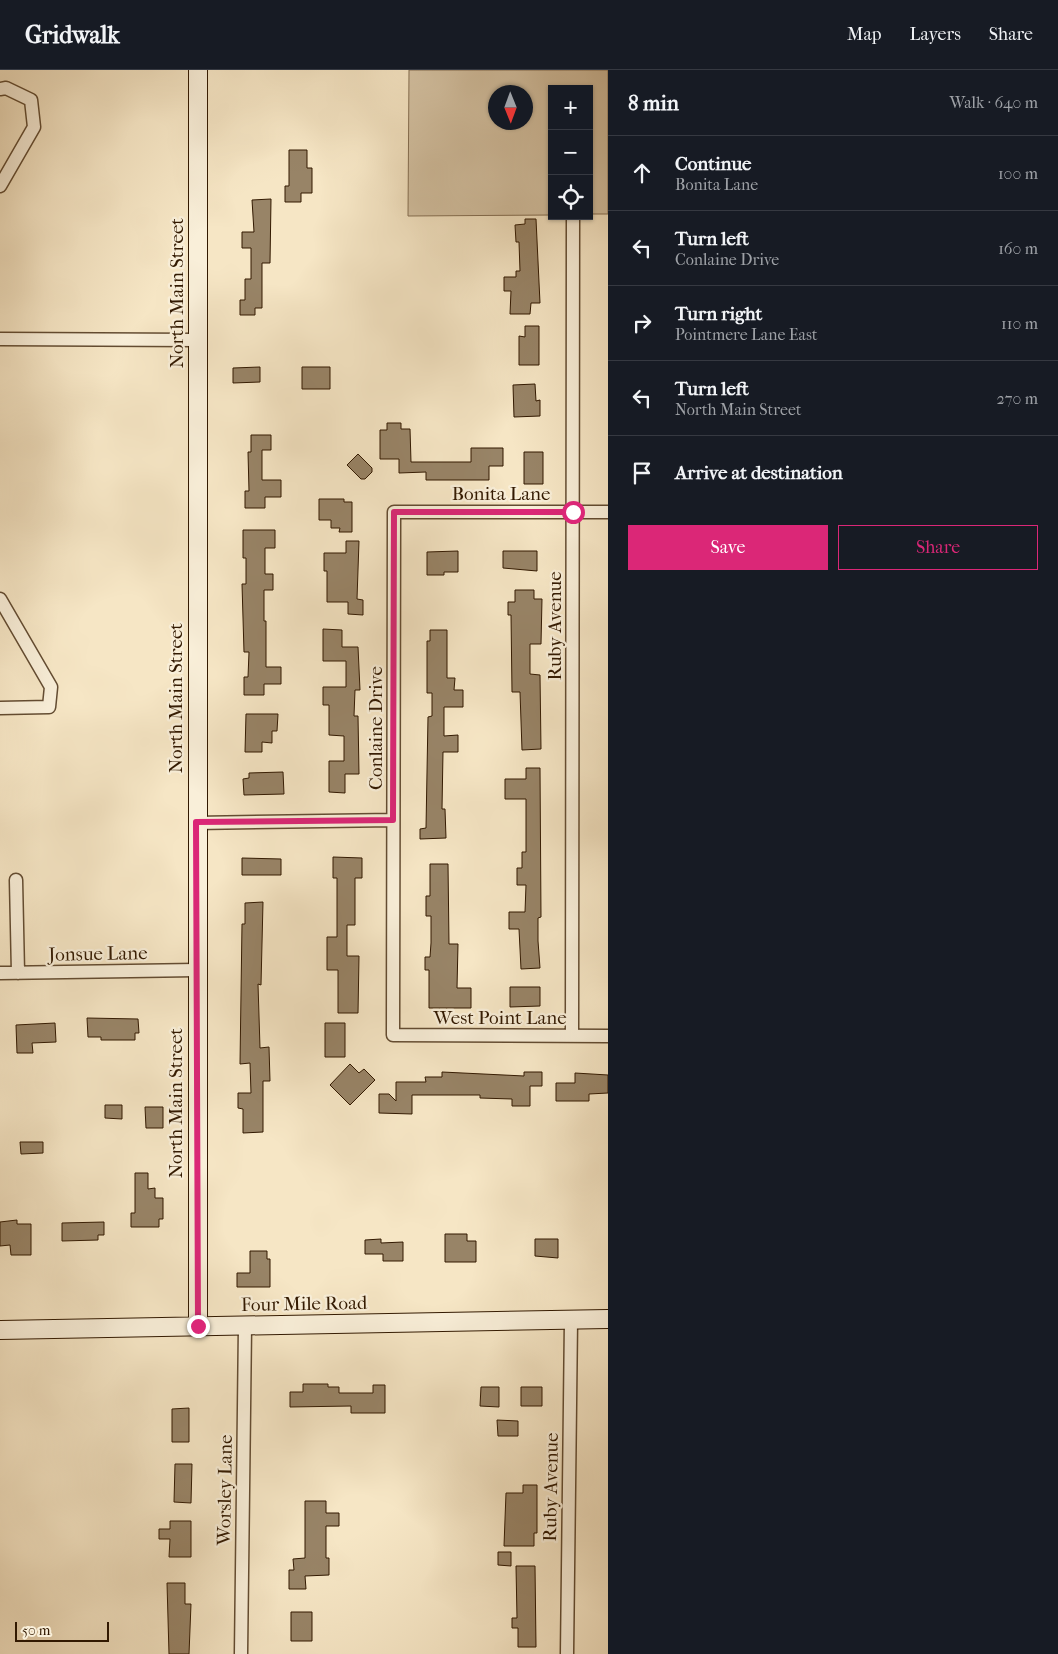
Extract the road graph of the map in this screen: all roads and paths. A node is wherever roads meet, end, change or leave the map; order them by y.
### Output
1 (198, 70) edge
2 (0, 89) edge
3 (0, 186) edge
4 (574, 220) edge
5 (0, 339) edge
6 (197, 340) junction
7 (394, 512) joint
8 (573, 512) junction
9 (608, 512) edge
10 (0, 598) edge
11 (0, 708) edge
12 (393, 820) junction
13 (196, 822) junction
14 (16, 880) dead end
15 (196, 970) junction
16 (0, 973) edge
17 (18, 973) junction
18 (393, 1035) joint
19 (572, 1036) junction
20 (608, 1036) edge
21 (608, 1319) edge
22 (571, 1320) junction
23 (198, 1326) junction
24 (245, 1326) junction
25 (0, 1330) edge
26 (241, 1654) edge
27 (567, 1654) edge

1 - 6 main road, North Main Street
2 - 3 street
4 - 8 street, Ruby Avenue
5 - 6 street
6 - 13 main road, North Main Street
7 - 8 street, Bonita Lane
7 - 12 street, Conlaine Drive
8 - 9 street, Bonita Lane
8 - 19 street, Ruby Avenue
10 - 11 street
12 - 13 street
12 - 18 street, Conlaine Drive
13 - 15 main road, North Main Street
14 - 17 street
15 - 17 street, Jonsue Lane
15 - 23 main road, North Main Street
16 - 17 street, Jonsue Lane
18 - 19 street, West Point Lane
19 - 20 street, West Point Lane
21 - 22 main road, Four Mile Road
22 - 24 main road, Four Mile Road
22 - 27 street, Ruby Avenue
23 - 24 main road, Four Mile Road
23 - 25 main road, Four Mile Road
24 - 26 street, Worsley Lane

